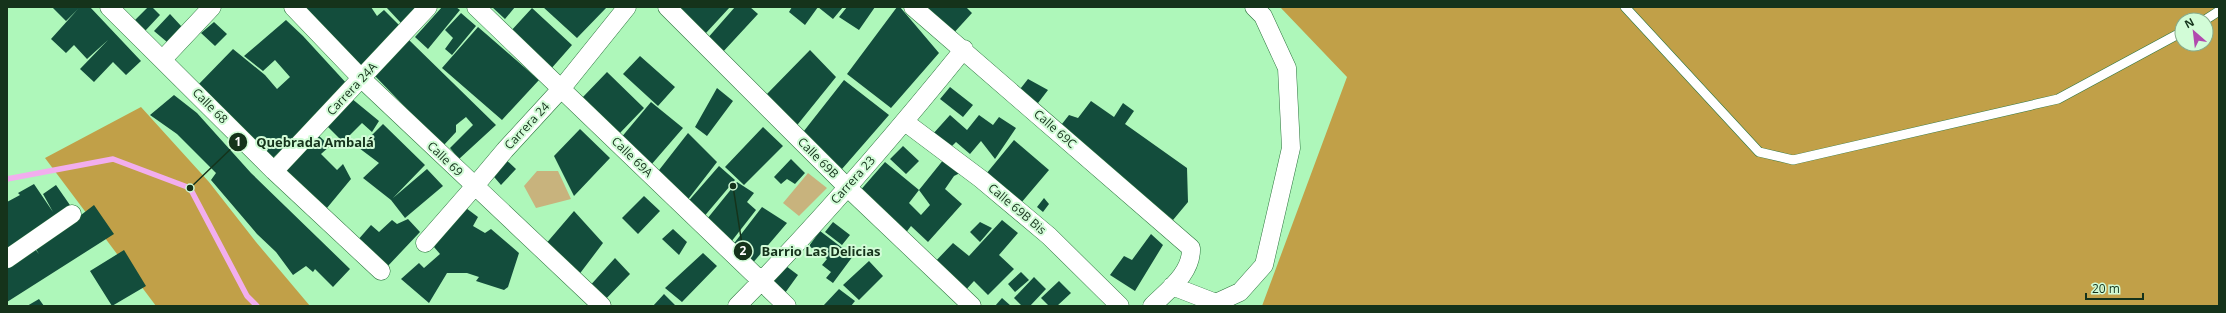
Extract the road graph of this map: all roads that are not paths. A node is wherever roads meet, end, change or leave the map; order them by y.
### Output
1 (109, 7) edge
2 (212, 7) edge
3 (293, 7) edge
4 (428, 7) edge
5 (476, 7) edge
6 (627, 7) edge
7 (667, 7) edge
8 (913, 7) edge
9 (1254, 7) edge
10 (1625, 7) edge
11 (2174, 36) edge
12 (964, 49) junction
13 (163, 59) junction
14 (362, 79) junction
15 (561, 89) junction
16 (905, 122) junction
17 (274, 170) junction
18 (474, 187) junction
19 (847, 187) junction
20 (72, 214) dead end
21 (425, 243) dead end
22 (7, 259) edge
23 (381, 271) dead end
24 (761, 282) junction
25 (1172, 286) junction
26 (602, 306) edge
27 (737, 306) edge
28 (787, 306) edge
29 (972, 306) edge
30 (1120, 306) edge
31 (1152, 306) edge

1 - 13 street, Calle 68
2 - 13 street
3 - 14 street, Calle 69
4 - 14 street, Carrera 24A
5 - 15 street, Calle 69A
6 - 15 street, Carrera 24
7 - 19 street, Calle 69B
8 - 12 street, Calle 69C
9 - 25 street
10 - 11 lane
12 - 16 street, Carrera 23
12 - 25 street, Calle 69C
13 - 17 street, Calle 68
14 - 17 street, Carrera 24A
14 - 18 street, Calle 69
15 - 18 street, Carrera 24
15 - 24 street, Calle 69A
16 - 19 street, Carrera 23
16 - 30 street, Calle 69B Bis
17 - 23 street, Calle 68
18 - 21 street, Carrera 24
18 - 26 street, Calle 69
19 - 24 street, Carrera 23
19 - 29 street, Calle 69B
20 - 22 street
24 - 27 street, Carrera 23
24 - 28 street, Calle 69A
25 - 31 street

